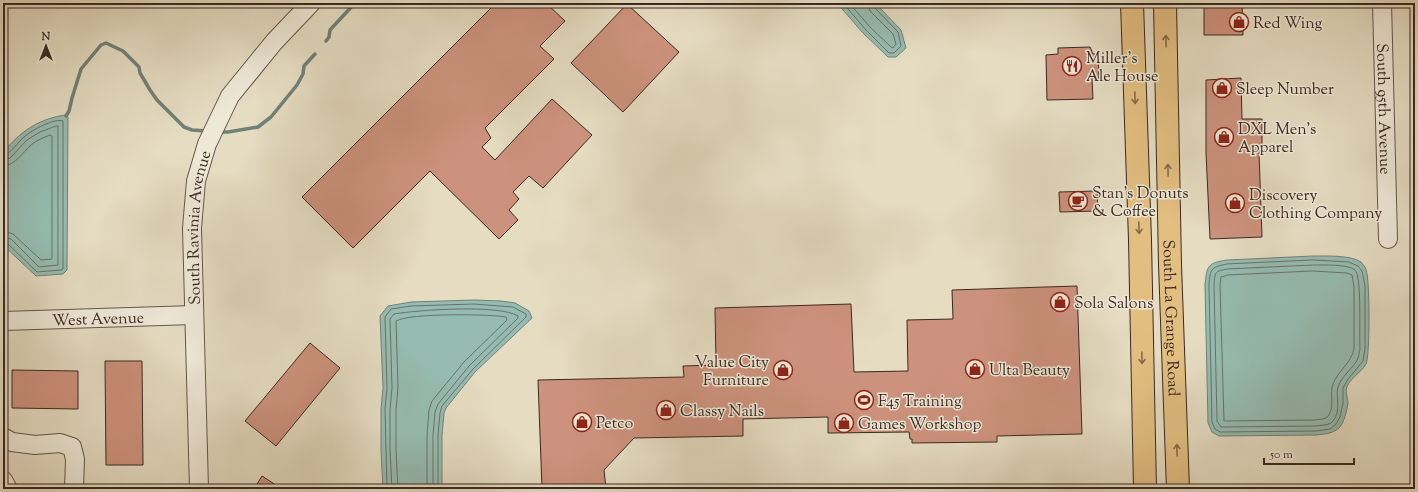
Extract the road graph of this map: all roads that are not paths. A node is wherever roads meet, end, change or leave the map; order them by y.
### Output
1 (311, 3) edge
2 (1132, 3) edge
3 (1165, 3) edge
4 (1382, 3) edge
5 (1388, 239) dead end
6 (194, 314) junction
7 (3, 321) edge
8 (3, 437) edge
9 (3, 480) edge
10 (8, 489) edge
11 (74, 489) edge
12 (199, 489) edge
13 (1145, 489) edge
14 (1178, 489) edge

1 - 6 street, South Ravinia Avenue
2 -> 13 highway, South La Grange Road
14 -> 3 highway, South La Grange Road
4 - 5 street, South 95th Avenue
6 - 7 street, West Avenue
6 - 12 street, South Ravinia Avenue
8 - 11 street
9 - 10 street

